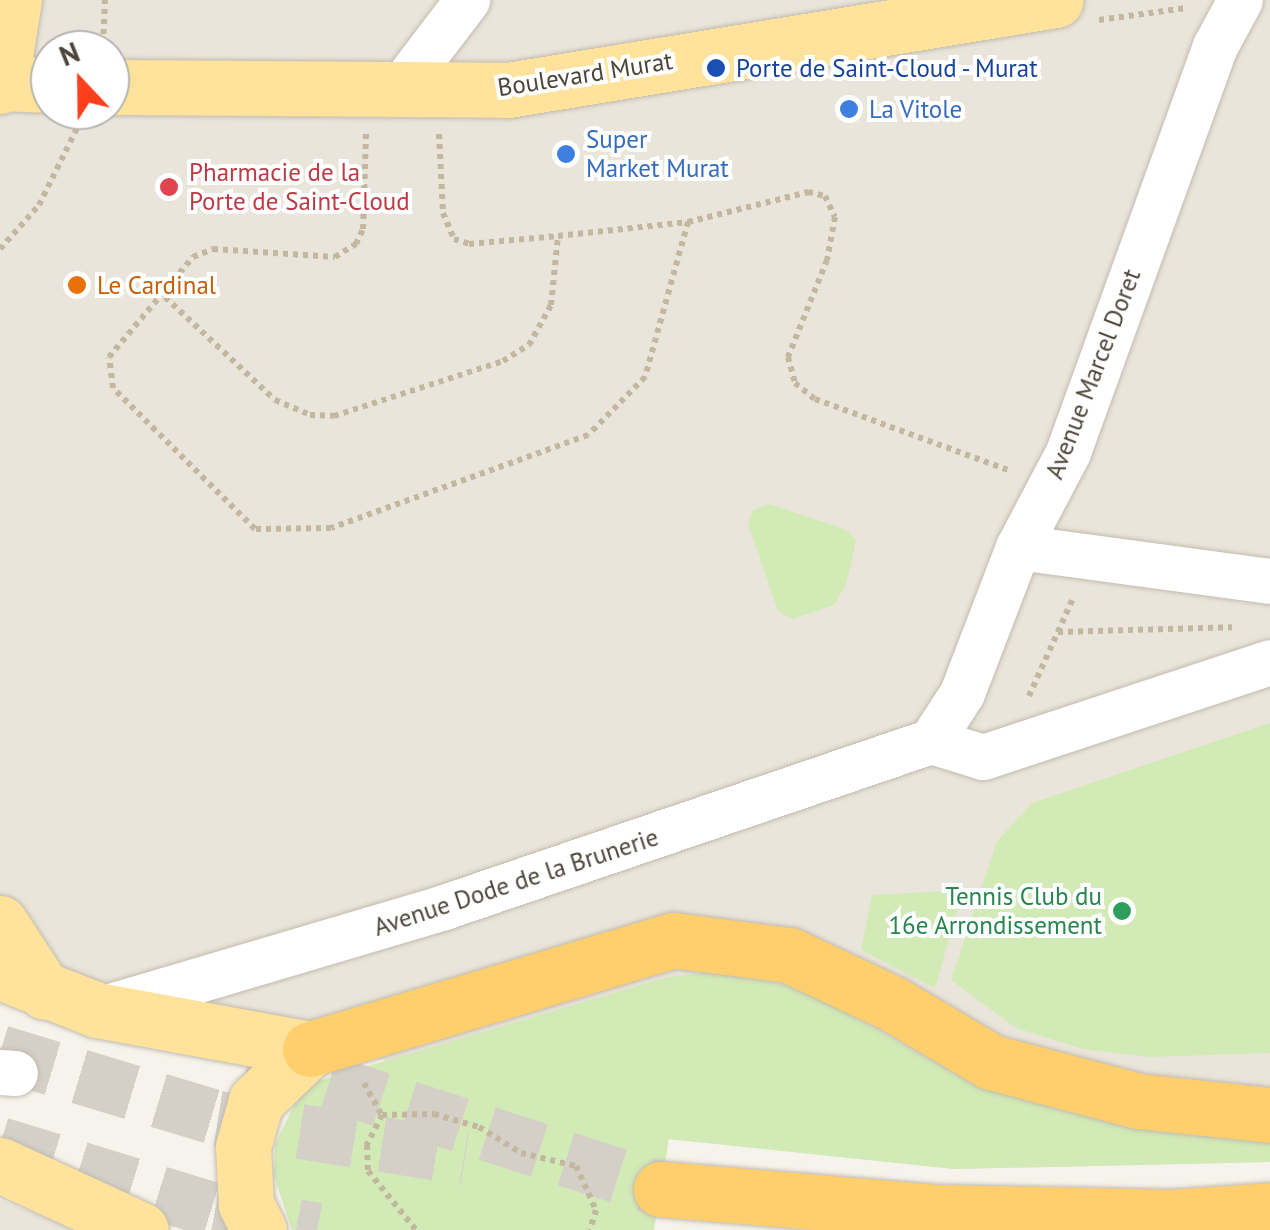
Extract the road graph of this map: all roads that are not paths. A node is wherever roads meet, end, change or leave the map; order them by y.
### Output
1 (14, 0) edge
2 (467, 0) edge
3 (1240, 0) edge
4 (1022, 3) edge
5 (0, 84) edge
6 (30, 85) edge
7 (130, 87) edge
8 (397, 92) junction
9 (1018, 547) junction
10 (1270, 581) edge
11 (1270, 662) edge
12 (931, 741) junction
13 (0, 923) edge
14 (22, 982) edge
15 (97, 1010) junction
16 (310, 1049) junction
17 (1270, 1115) edge
18 (0, 1165) edge
19 (661, 1189) tunnel mouth
20 (1270, 1210) edge
21 (141, 1230) edge
22 (259, 1230) edge

1 - 5 main road
2 - 8 street
3 - 9 street, Avenue Marcel Doret
4 - 8 main road, Boulevard Murat
5 - 6 main road
7 - 8 main road, Boulevard Murat
9 - 10 street
9 - 12 street, Avenue Marcel Doret
11 - 12 street
12 - 15 street, Avenue Dode de la Brunerie
13 - 14 main road
14 - 15 main road
15 - 16 main road
16 - 17 highway
16 - 22 main road
18 - 21 main road
19 - 20 highway

